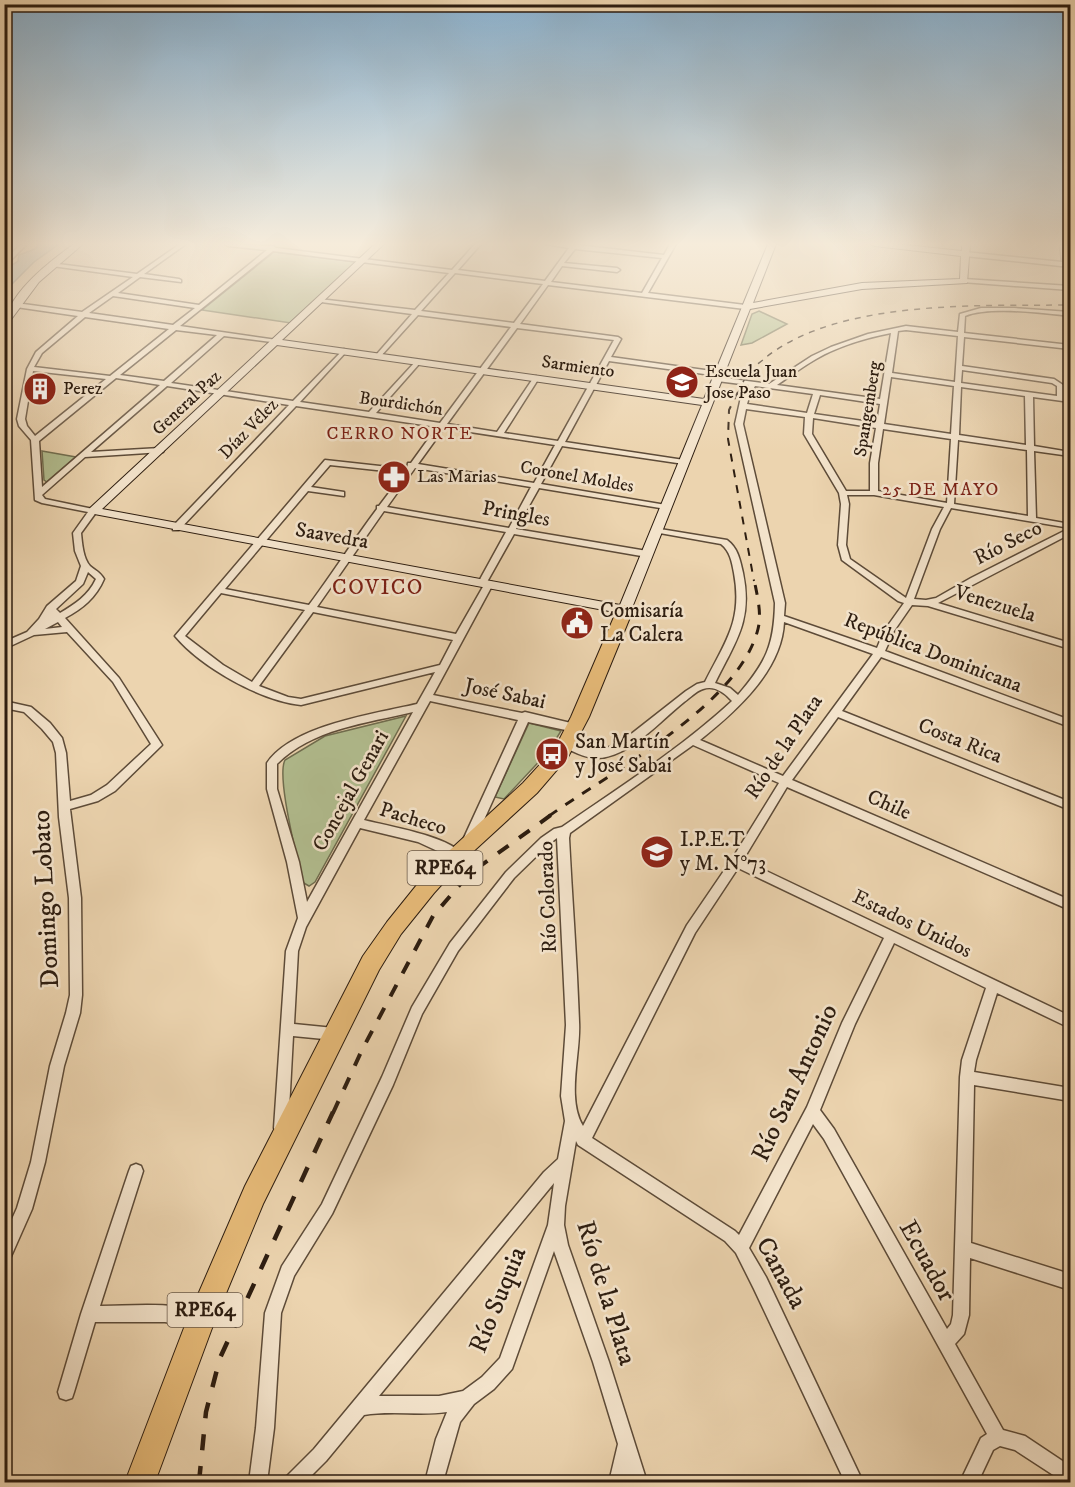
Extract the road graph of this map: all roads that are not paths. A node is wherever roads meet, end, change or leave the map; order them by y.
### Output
1 (79, 313) edge
2 (192, 313) edge
3 (307, 313) edge
4 (416, 313) edge
5 (428, 313) edge
6 (524, 313) edge
7 (743, 313) edge
8 (964, 313) edge
9 (84, 314) junction
10 (516, 325) junction
11 (175, 327) junction
12 (895, 330) junction
13 (223, 334) junction
14 (962, 334) junction
15 (276, 342) junction
16 (1071, 347) edge
17 (344, 351) junction
18 (378, 356) junction
19 (608, 359) junction
20 (418, 362) junction
21 (960, 368) junction
22 (30, 369) junction
23 (482, 370) junction
24 (890, 375) junction
25 (718, 376) junction
26 (112, 377) junction
27 (536, 378) junction
28 (754, 383) junction
29 (166, 384) junction
30 (959, 384) junction
31 (772, 385) junction
32 (593, 386) junction
33 (222, 392) junction
34 (817, 392) junction
35 (1029, 394) junction
36 (1061, 398) junction
37 (1071, 400) edge
38 (884, 402) junction
39 (708, 403) junction
40 (294, 404) junction
41 (743, 406) junction
42 (371, 415) junction
43 (808, 417) junction
44 (443, 424) junction
45 (880, 427) junction
46 (499, 434) junction
47 (955, 438) junction
48 (35, 440) junction
49 (560, 443) junction
50 (1031, 448) junction
51 (160, 450) junction
52 (1071, 454) edge
53 (84, 455) junction
54 (684, 462) junction
55 (409, 468) junction
56 (536, 486) junction
57 (305, 488) junction
58 (843, 493) junction
59 (874, 493) junction
60 (38, 494) junction
61 (341, 494) dead end
62 (950, 506) junction
63 (666, 507) junction
64 (380, 508) junction
65 (93, 511) junction
66 (1032, 519) junction
67 (1071, 526) edge
68 (176, 528) junction
69 (657, 530) junction
70 (511, 531) junction
71 (1071, 531) edge
72 (259, 543) junction
73 (647, 554) junction
74 (347, 558) junction
75 (86, 566) junction
76 (485, 583) junction
77 (218, 590) junction
78 (909, 602) junction
79 (929, 603) junction
80 (50, 608) junction
81 (311, 609) junction
82 (625, 610) junction
83 (59, 617) junction
84 (782, 618) junction
85 (69, 628) junction
86 (30, 634) junction
87 (459, 638) junction
88 (4, 646) edge
89 (1071, 646) edge
90 (879, 653) junction
91 (443, 667) junction
92 (709, 684) junction
93 (253, 687) junction
94 (737, 701) junction
95 (424, 702) junction
96 (4, 704) edge
97 (835, 712) junction
98 (525, 716) junction
99 (1071, 724) edge
100 (571, 736) junction
101 (692, 741) junction
102 (786, 780) junction
103 (487, 801) junction
104 (65, 806) junction
105 (1071, 806) edge
106 (508, 809) junction
107 (356, 823) junction
108 (565, 831) junction
109 (462, 851) junction
110 (736, 862) junction
111 (1071, 905) edge
112 (304, 918) junction
113 (891, 936) junction
114 (993, 985) junction
115 (1071, 1022) edge
116 (288, 1029) junction
117 (334, 1034) junction
118 (968, 1077) junction
119 (1071, 1095) edge
120 (812, 1111) junction
121 (572, 1120) junction
122 (583, 1140) junction
123 (280, 1141) junction
124 (564, 1163) junction
125 (136, 1171) dead end
126 (556, 1225) junction
127 (741, 1248) junction
128 (962, 1248) junction
129 (4, 1256) edge
130 (1071, 1282) edge
131 (89, 1314) junction
132 (201, 1320) junction
133 (946, 1343) junction
134 (66, 1392) dead end
135 (468, 1398) junction
136 (360, 1407) junction
137 (998, 1437) junction
138 (626, 1444) junction
139 (1071, 1476) edge
140 (141, 1482) edge
141 (258, 1482) edge
142 (293, 1482) edge
143 (434, 1482) edge
144 (618, 1482) edge
145 (638, 1482) edge
146 (854, 1482) edge
147 (969, 1482) edge

1 - 9 street, Sarmiento
2 - 11 street
3 - 15 street, General Paz
4 - 18 street
5 - 10 street
6 - 10 street
7 - 25 street, RPE64
8 - 14 street
9 - 11 street, Sarmiento
9 - 22 street
10 - 19 street, Concejal Genari
10 - 23 street
11 - 13 street, Sarmiento
11 - 26 street
12 - 14 street
12 - 24 street, Spangemberg
12 - 31 street
13 - 15 street, Sarmiento
13 - 29 street
14 - 16 street
14 - 21 street
15 - 17 street, Sarmiento
15 - 33 street, General Paz
17 - 18 street, Sarmiento
17 - 40 street, Díaz Vélez
18 - 20 street, Sarmiento
19 - 25 street
19 - 32 street, Concejal Genari
20 - 23 street, Sarmiento
20 - 42 street
21 - 30 street
21 - 36 street
22 - 26 street, Bourdichón
22 - 48 street
23 - 27 street, Sarmiento
23 - 44 street
24 - 30 street
24 - 38 street, Spangemberg
25 - 28 street
25 - 39 street, RPE64
26 - 29 street, Bourdichón
26 - 48 street
27 - 32 street, Sarmiento
27 - 46 street
28 - 31 street
28 - 41 street, Río Colorado
29 - 33 street, Bourdichón
29 - 53 street
30 - 35 street
30 - 47 street
31 - 34 street
32 - 39 street, Sarmiento
32 - 49 street, Concejal Genari
33 - 40 street, Bourdichón
33 - 51 street, General Paz
34 - 38 street
34 - 43 street
35 - 36 street
35 - 50 street
36 - 37 street
38 - 45 street, Spangemberg
39 - 54 street, RPE64
40 - 42 street, Bourdichón
40 - 68 street, Díaz Vélez
41 - 43 street
41 - 84 street, Río Colorado
42 - 44 street, Bourdichón
43 - 45 street
43 - 58 street
44 - 46 street, Bourdichón
44 - 55 street
45 - 47 street
45 - 59 street, Spangemberg
46 - 49 street, Bourdichón
47 - 50 street
47 - 62 street
48 - 60 street
49 - 54 street, Bourdichón
49 - 56 street, Concejal Genari
50 - 52 street
50 - 66 street
51 - 53 street
51 - 65 street, General Paz
53 - 60 street
54 - 63 street, RPE64
55 - 56 street, Coronel Moldes
55 - 57 street, Coronel Moldes
55 - 64 street
56 - 63 street, Coronel Moldes
56 - 70 street, Concejal Genari
57 - 61 street
57 - 72 street
58 - 59 street
58 - 78 street
59 - 62 street
60 - 65 street, Saavedra
62 - 66 street
62 - 78 street, Río de la Plata
63 - 69 street, RPE64
64 - 70 street, Pringles
64 - 74 street
65 - 68 street, Saavedra
65 - 75 street
66 - 67 street
68 - 72 street, Saavedra
69 - 73 street, RPE64
69 - 92 street
70 - 73 street, Pringles
70 - 76 street, Concejal Genari
71 - 79 street, Río Seco
72 - 74 street, Saavedra
72 - 77 street
73 - 82 street, RPE64
74 - 76 street, Saavedra
74 - 81 street
75 - 80 street
75 - 83 street
76 - 82 street, Saavedra
76 - 87 street, Concejal Genari
77 - 81 street
77 - 93 street
78 - 79 street, Venezuela
78 - 90 street, Río de la Plata
79 - 89 street, Venezuela
80 - 83 street
80 - 86 street
81 - 87 street
81 - 93 street
82 - 100 main road, RPE64
83 - 85 street
83 - 86 street
84 - 90 street, República Dominicana
84 - 94 street, Río Colorado
85 - 86 street
85 - 104 street
86 - 88 street
87 - 91 street, Concejal Genari
90 - 97 street, Río de la Plata
90 - 99 street, República Dominicana
91 - 93 street
91 - 95 street, Concejal Genari
92 - 94 street
92 - 100 street, José Sabai
94 - 101 street, Río Colorado
95 - 98 street, José Sabai
95 - 107 street, Concejal Genari
95 - 112 street
96 - 104 street, Domingo Lobato
97 - 102 street, Río de la Plata
97 - 105 street, Costa Rica
98 - 100 street, José Sabai
98 - 103 street
100 - 106 main road, RPE64
101 - 102 street, Chile
101 - 108 street, Río Colorado
102 - 110 street, Río de la Plata
102 - 111 street, Chile
103 - 106 street
103 - 109 street
104 - 129 street, Domingo Lobato
106 - 109 main road, RPE64
107 - 109 street, Pacheco
107 - 112 street, Concejal Genari
108 - 121 street, Río Colorado
108 - 141 street
109 - 117 main road, RPE64
110 - 113 street, Estados Unidos
110 - 122 street, Río de la Plata
112 - 116 street, Concejal Genari
113 - 114 street, Estados Unidos
113 - 120 street, Río San Antonio
114 - 115 street, Estados Unidos
114 - 118 street
116 - 117 street
116 - 123 street, Concejal Genari
117 - 123 main road, RPE64
118 - 119 street
118 - 128 street
120 - 127 street, Río San Antonio
120 - 133 street, Ecuador
121 - 122 street, Canada
121 - 124 street, Río de la Plata
122 - 127 street, Canada
123 - 132 main road, RPE64
124 - 126 street, Río de la Plata
124 - 136 street
125 - 131 street
126 - 135 street, Río Suquia
126 - 138 street, Río de la Plata
127 - 146 street, Canada
128 - 130 street
128 - 133 street
131 - 132 street
131 - 134 street
132 - 140 main road, RPE64
133 - 137 street, Ecuador
135 - 136 street
135 - 143 street, Río Suquia
136 - 142 street
137 - 139 street
137 - 147 street
138 - 144 street, Río de la Plata
138 - 145 street, Río de la Plata

